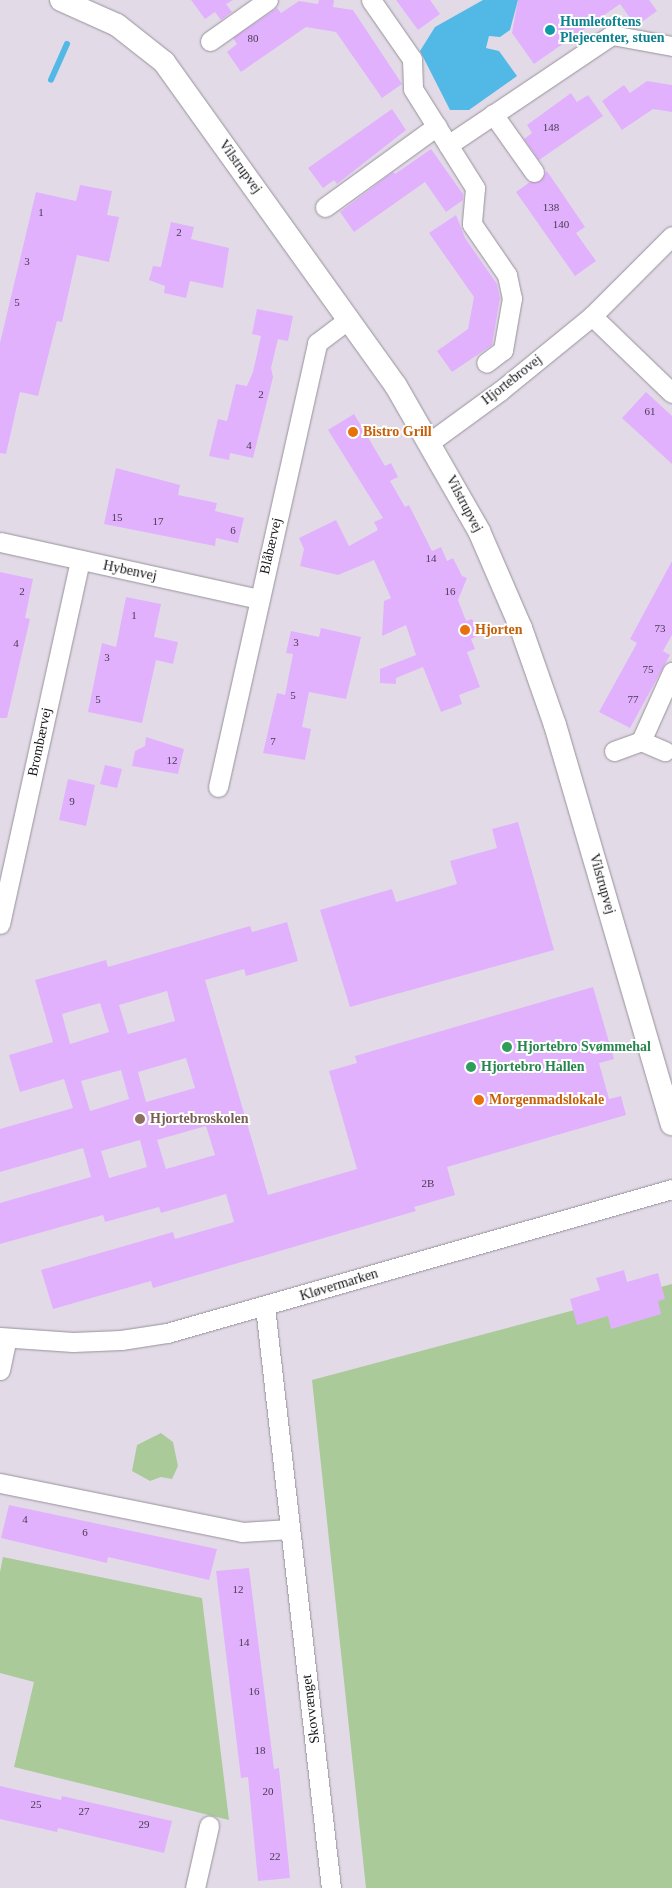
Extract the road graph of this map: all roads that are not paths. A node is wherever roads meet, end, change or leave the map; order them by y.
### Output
1 (61, 0) edge
2 (268, 0) edge
3 (371, 0) edge
4 (210, 41) dead end
5 (672, 46) edge
6 (493, 114) junction
7 (437, 126) junction
8 (448, 145) junction
9 (534, 172) dead end
10 (325, 206) dead end
11 (672, 236) edge
12 (592, 316) junction
13 (349, 319) junction
14 (486, 363) dead end
15 (672, 393) edge
16 (430, 442) junction
17 (0, 542) edge
18 (80, 560) junction
19 (259, 599) junction
20 (672, 672) edge
21 (641, 741) junction
22 (665, 751) dead end
23 (614, 752) dead end
24 (218, 787) dead end
25 (0, 924) edge
26 (672, 1124) edge
27 (672, 1189) edge
28 (265, 1307) junction
29 (4, 1337) edge
30 (0, 1370) edge
31 (0, 1483) edge
32 (290, 1529) junction
33 (209, 1826) dead end
34 (195, 1888) edge
35 (332, 1888) edge

1 - 13 street, Vilstrupvej
2 - 4 street
3 - 7 street
5 - 6 street
6 - 8 street
6 - 9 street
7 - 8 street
7 - 10 street
8 - 14 street
11 - 12 street, Hjortebrovej
12 - 15 street
12 - 16 street, Hjortebrovej
13 - 16 street, Vilstrupvej
13 - 19 street, Blåbærvej
16 - 26 street, Vilstrupvej
17 - 18 street, Hybenvej
18 - 19 street, Hybenvej
18 - 25 street, Brombærvej
19 - 24 street, Blåbærvej
20 - 21 street
21 - 22 street
21 - 23 street
27 - 28 street, Kløvermarken
28 - 29 street, Kløvermarken
28 - 32 street, Skovvænget
29 - 30 street
31 - 32 street
32 - 35 street, Skovvænget
33 - 34 street

